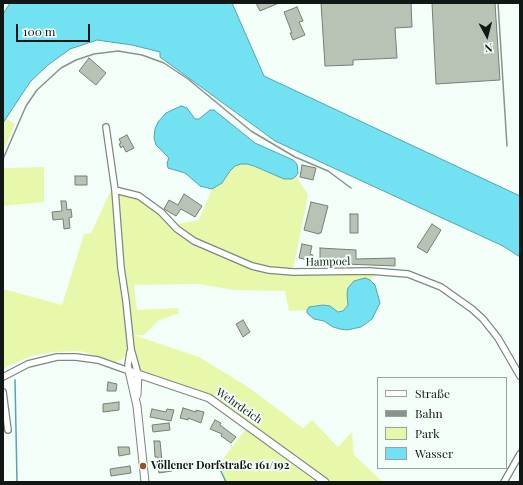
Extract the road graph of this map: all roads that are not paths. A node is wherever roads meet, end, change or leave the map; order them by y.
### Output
1 (106, 127) dead end
2 (115, 190) junction
3 (131, 349) junction
4 (130, 371) junction
5 (138, 374) junction
6 (520, 376) edge
7 (3, 377) edge
8 (3, 392) edge
9 (136, 399) junction
10 (5, 418) edge
11 (8, 430) dead end
12 (520, 454) edge
13 (145, 482) edge
14 (325, 482) edge
15 (504, 482) edge

1 - 2 street
2 - 3 street
2 - 6 street, Hampoel
3 - 4 street
3 - 5 street
4 - 5 street, Wehrdeich
4 - 7 street
4 - 9 street
5 - 9 street
5 - 14 street, Wehrdeich
8 - 10 street
9 - 13 street
10 - 11 street
12 - 15 street

